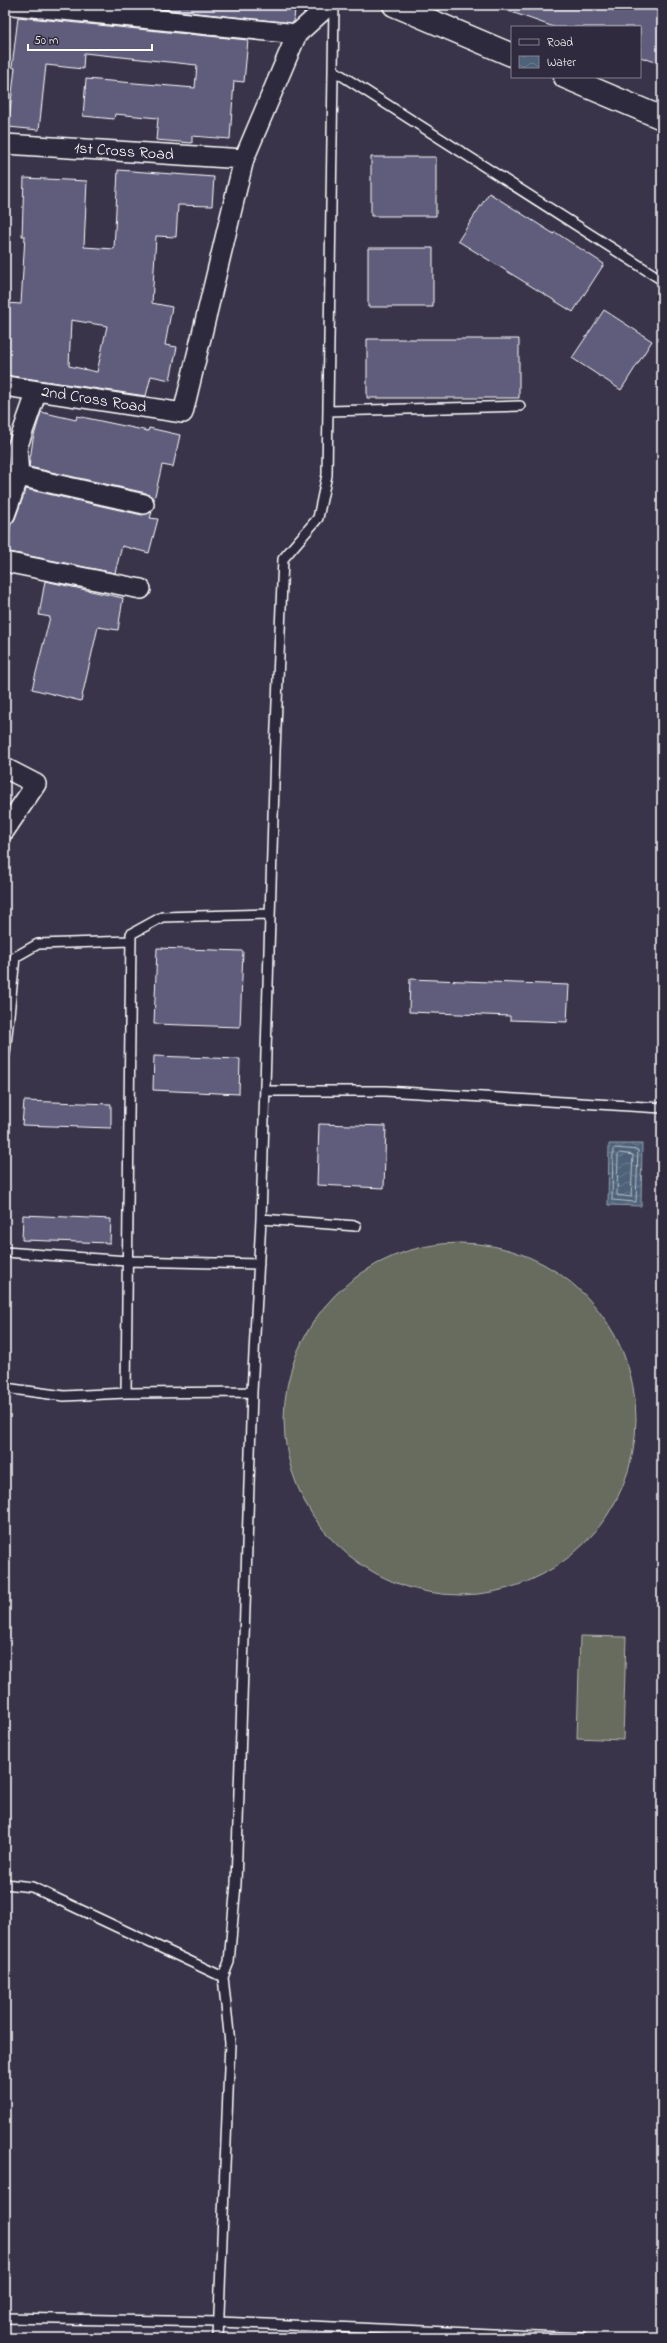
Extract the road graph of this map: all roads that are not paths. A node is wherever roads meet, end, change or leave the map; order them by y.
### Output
1 (13, 5) edge
2 (329, 5) edge
3 (334, 5) edge
4 (394, 5) edge
5 (297, 34) junction
6 (511, 55) edge
7 (332, 70) junction
8 (567, 78) edge
9 (662, 118) edge
10 (5, 144) edge
11 (244, 159) junction
12 (662, 280) edge
13 (5, 386) edge
14 (37, 391) junction
15 (520, 406) dead end
16 (328, 411) junction
17 (11, 445) edge
18 (19, 476) junction
19 (144, 504) dead end
20 (5, 515) edge
21 (5, 562) edge
22 (140, 589) dead end
23 (5, 768) edge
24 (5, 830) edge
25 (270, 914) junction
26 (131, 942) junction
27 (5, 1054) edge
28 (265, 1091) junction
29 (662, 1108) edge
30 (261, 1219) junction
31 (356, 1226) dead end
32 (5, 1252) edge
33 (127, 1261) junction
34 (259, 1264) junction
35 (5, 1388) edge
36 (252, 1392) junction
37 (126, 1393) junction
38 (5, 1884) edge
39 (223, 1977) junction
40 (5, 2318) edge
41 (219, 2322) junction
42 (218, 2338) edge
43 (582, 2338) edge

1 - 5 street
2 - 5 street
3 - 7 lane
4 - 6 street
5 - 11 street
7 - 12 lane
7 - 16 lane
8 - 9 street
10 - 11 street, 1st Cross Road
11 - 14 street, 2nd Cross Road
13 - 14 street, 2nd Cross Road
14 - 17 street
15 - 16 lane
16 - 25 lane
17 - 18 street
18 - 19 street
18 - 20 street
21 - 22 street
23 - 24 street
25 - 26 lane
25 - 28 lane
26 - 27 lane
26 - 33 lane
28 - 29 lane
28 - 30 lane
30 - 31 lane
30 - 34 lane
32 - 33 lane
33 - 34 lane
33 - 37 lane
34 - 36 lane
35 - 37 lane
36 - 37 lane
36 - 39 lane
38 - 39 lane
39 - 41 lane
40 - 41 lane
41 - 42 lane
41 - 43 lane

